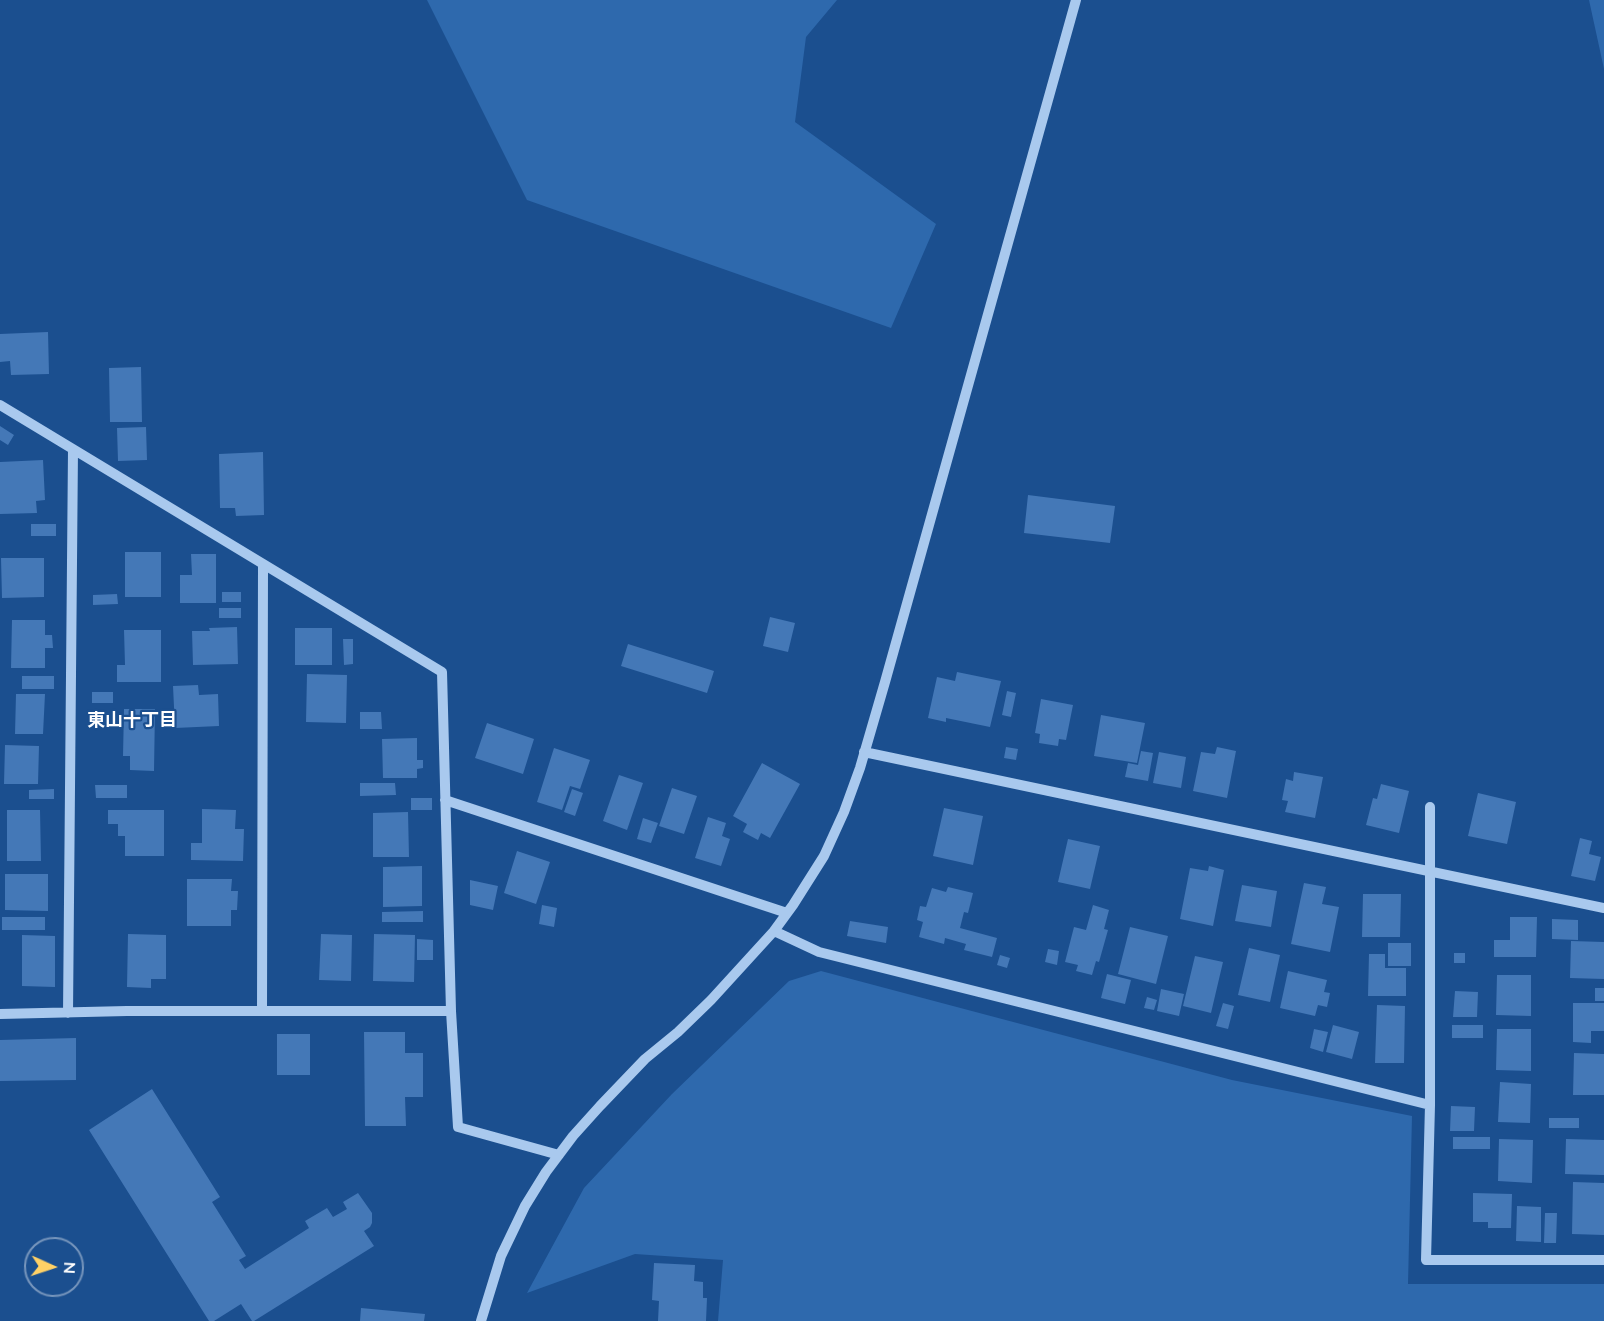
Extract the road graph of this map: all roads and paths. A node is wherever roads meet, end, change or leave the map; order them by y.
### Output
1 (1076, 0) edge
2 (0, 405) edge
3 (73, 449) junction
4 (263, 564) junction
5 (864, 752) junction
6 (445, 800) junction
7 (1430, 807) dead end
8 (1430, 871) junction
9 (1604, 908) edge
10 (787, 913) junction
11 (774, 931) junction
12 (262, 1011) junction
13 (451, 1011) junction
14 (68, 1013) junction
15 (0, 1014) edge
16 (1430, 1105) junction
17 (559, 1155) junction
18 (1604, 1260) edge
19 (481, 1321) edge

1 - 5 street
2 - 3 street
3 - 4 street
3 - 14 street
4 - 6 street
4 - 12 street
5 - 8 street
5 - 10 street
6 - 10 street
6 - 13 street
7 - 8 street
8 - 9 street
8 - 16 street
10 - 11 street
11 - 16 street
11 - 17 street
12 - 13 street
12 - 14 street
13 - 17 street
14 - 15 street
16 - 18 street
17 - 19 street

